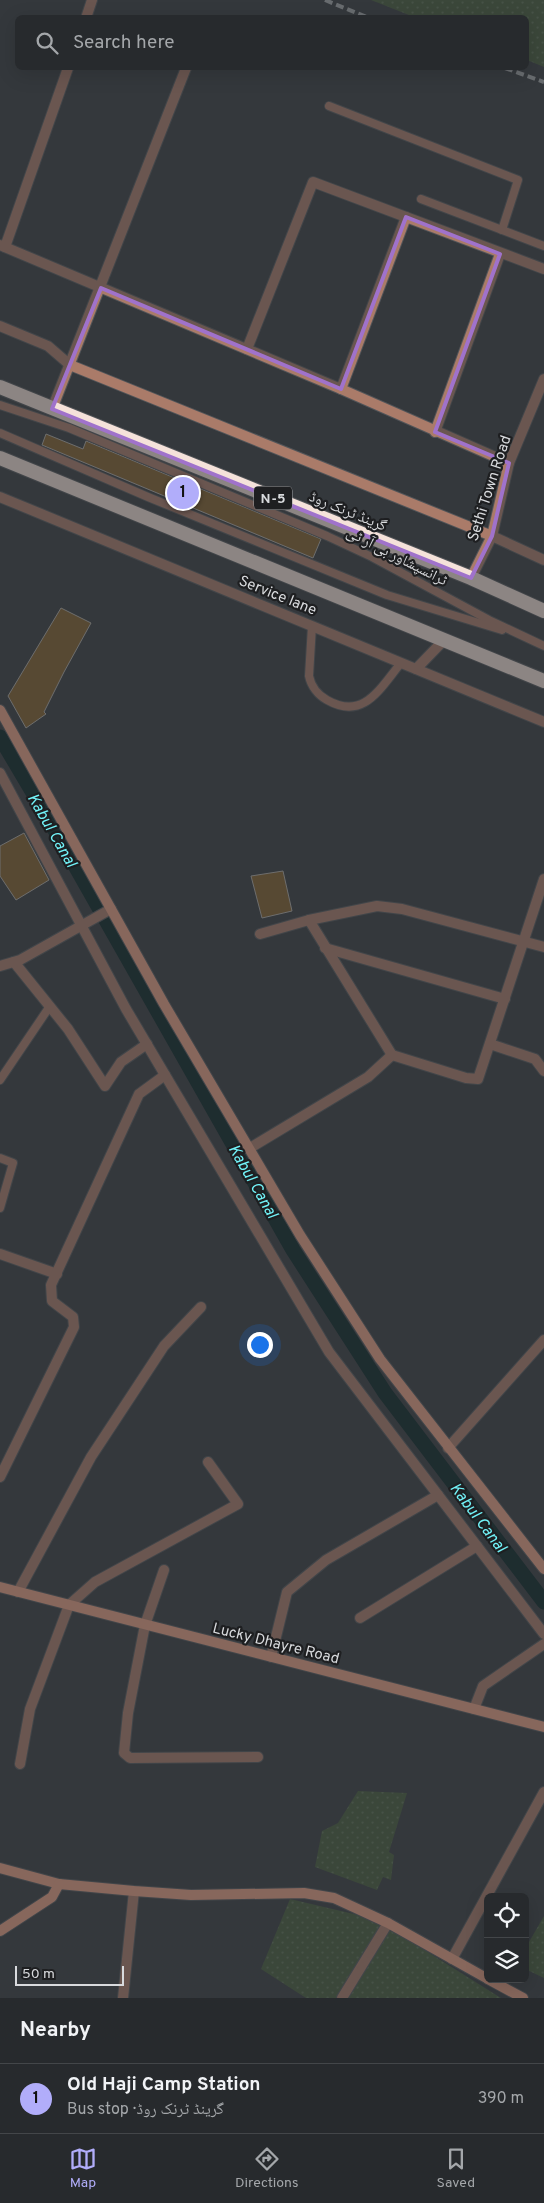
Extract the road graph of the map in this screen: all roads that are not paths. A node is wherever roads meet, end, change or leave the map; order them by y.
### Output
1 (92, 0) edge
2 (87, 15) edge
3 (67, 70) edge
4 (185, 70) edge
5 (329, 106) dead end
6 (421, 200) dead end
7 (406, 218) junction
8 (502, 230) junction
9 (2, 246) edge
10 (544, 246) edge
11 (500, 254) junction
12 (544, 269) edge
13 (101, 288) junction
14 (0, 326) edge
15 (247, 349) junction
16 (70, 365) junction
17 (544, 379) edge
18 (0, 387) edge
19 (342, 389) junction
20 (0, 405) edge
21 (52, 409) junction
22 (0, 432) edge
23 (435, 432) junction
24 (0, 458) edge
25 (510, 463) junction
26 (0, 497) edge
27 (492, 536) junction
28 (544, 560) edge
29 (471, 578) junction
30 (544, 611) edge
31 (312, 626) junction
32 (528, 638) junction
33 (445, 640) junction
34 (544, 646) edge
35 (401, 663) junction
36 (416, 669) junction
37 (544, 681) edge
38 (0, 710) edge
39 (544, 722) edge
40 (0, 773) edge
41 (544, 879) edge
42 (111, 909) junction
43 (309, 920) junction
44 (82, 925) junction
45 (260, 934) dead end
46 (522, 942) junction
47 (544, 947) edge
48 (325, 948) junction
49 (14, 962) junction
50 (0, 966) edge
51 (505, 999) junction
52 (50, 1006) junction
53 (147, 1044) junction
54 (490, 1044) junction
55 (392, 1054) junction
56 (544, 1071) edge
57 (165, 1075) junction
58 (0, 1080) edge
59 (250, 1148) junction
60 (0, 1158) edge
61 (0, 1208) edge
62 (0, 1254) edge
63 (57, 1274) junction
64 (201, 1307) dead end
65 (544, 1340) edge
66 (535, 1350) junction
67 (544, 1356) edge
68 (448, 1448) junction
69 (208, 1462) dead end
70 (0, 1477) edge
71 (438, 1495) junction
72 (477, 1546) junction
73 (544, 1569) edge
74 (164, 1570) dead end
75 (0, 1587) edge
76 (18, 1592) junction
77 (70, 1605) junction
78 (360, 1618) dead end
79 (145, 1624) junction
80 (544, 1634) edge
81 (544, 1644) edge
82 (270, 1657) junction
83 (474, 1709) junction
84 (544, 1727) edge
85 (258, 1758) dead end
86 (20, 1764) dead end
87 (544, 1792) edge
88 (0, 1868) edge
89 (59, 1884) junction
90 (134, 1891) junction
91 (388, 1923) junction
92 (0, 1931) edge
93 (452, 1959) junction
94 (484, 1977) edge
95 (495, 1983) edge
96 (123, 1998) edge
97 (342, 1998) edge
98 (523, 1998) edge

1 - 2 street
3 - 9 street
4 - 13 street
5 - 8 lane
6 - 8 lane
7 - 11 street
7 - 15 street
7 - 19 street
8 - 10 lane
9 - 13 street
11 - 12 street
11 - 23 street
13 - 15 street
13 - 16 street
14 - 16 street
15 - 19 street
16 - 21 street
16 - 27 street
17 - 25 street, Sethi Town Road
18 - 21 highway, گرینڈ ٹرنک روڈ / N-5
19 - 23 street
20 - 32 lane, ٹرانسپشاور بی آر ٹی
21 - 29 highway, گرینڈ ٹرنک روڈ / N-5
22 - 32 lane, ٹرانسپشاور بی آر ٹی
23 - 25 street
24 - 33 highway
25 - 27 street, Sethi Town Road
26 - 31 street, Service lane
27 - 28 street
27 - 29 street, Sethi Town Road
29 - 30 highway, گرینڈ ٹرنک روڈ / N-5
31 - 35 street, Service lane
31 - 35 lane
32 - 34 lane, ٹرانسپشاور بی آر ٹی
33 - 36 street
33 - 37 highway
35 - 36 street, Service lane
36 - 39 street, Service lane
38 - 42 main road
40 - 44 street
41 - 46 street
42 - 44 street
42 - 59 main road
43 - 45 street
43 - 46 street
43 - 48 street
44 - 49 street
44 - 53 street
46 - 47 street
46 - 51 street
48 - 51 street
48 - 55 street
49 - 50 street
49 - 52 street
51 - 54 street
52 - 53 street
52 - 58 lane
53 - 57 street
54 - 55 street
54 - 56 street
55 - 59 street
57 - 63 street
57 - 71 street
59 - 68 main road
60 - 61 lane
62 - 63 street
63 - 70 street
64 - 76 street
65 - 66 street
66 - 67 street
66 - 68 street
68 - 73 main road
69 - 77 street
71 - 72 street
71 - 82 street
72 - 78 street
72 - 80 street
74 - 79 street
75 - 76 main road, Lucky Dhayre Road
76 - 77 main road, Lucky Dhayre Road
77 - 79 main road, Lucky Dhayre Road
77 - 86 street
79 - 82 main road, Lucky Dhayre Road
79 - 85 street
81 - 83 street
82 - 83 main road, Lucky Dhayre Road
83 - 84 main road, Lucky Dhayre Road
87 - 93 street
88 - 89 main road
89 - 90 main road
89 - 92 main road
90 - 91 main road
90 - 96 street
91 - 93 main road
91 - 97 street
93 - 94 main road
95 - 98 main road

